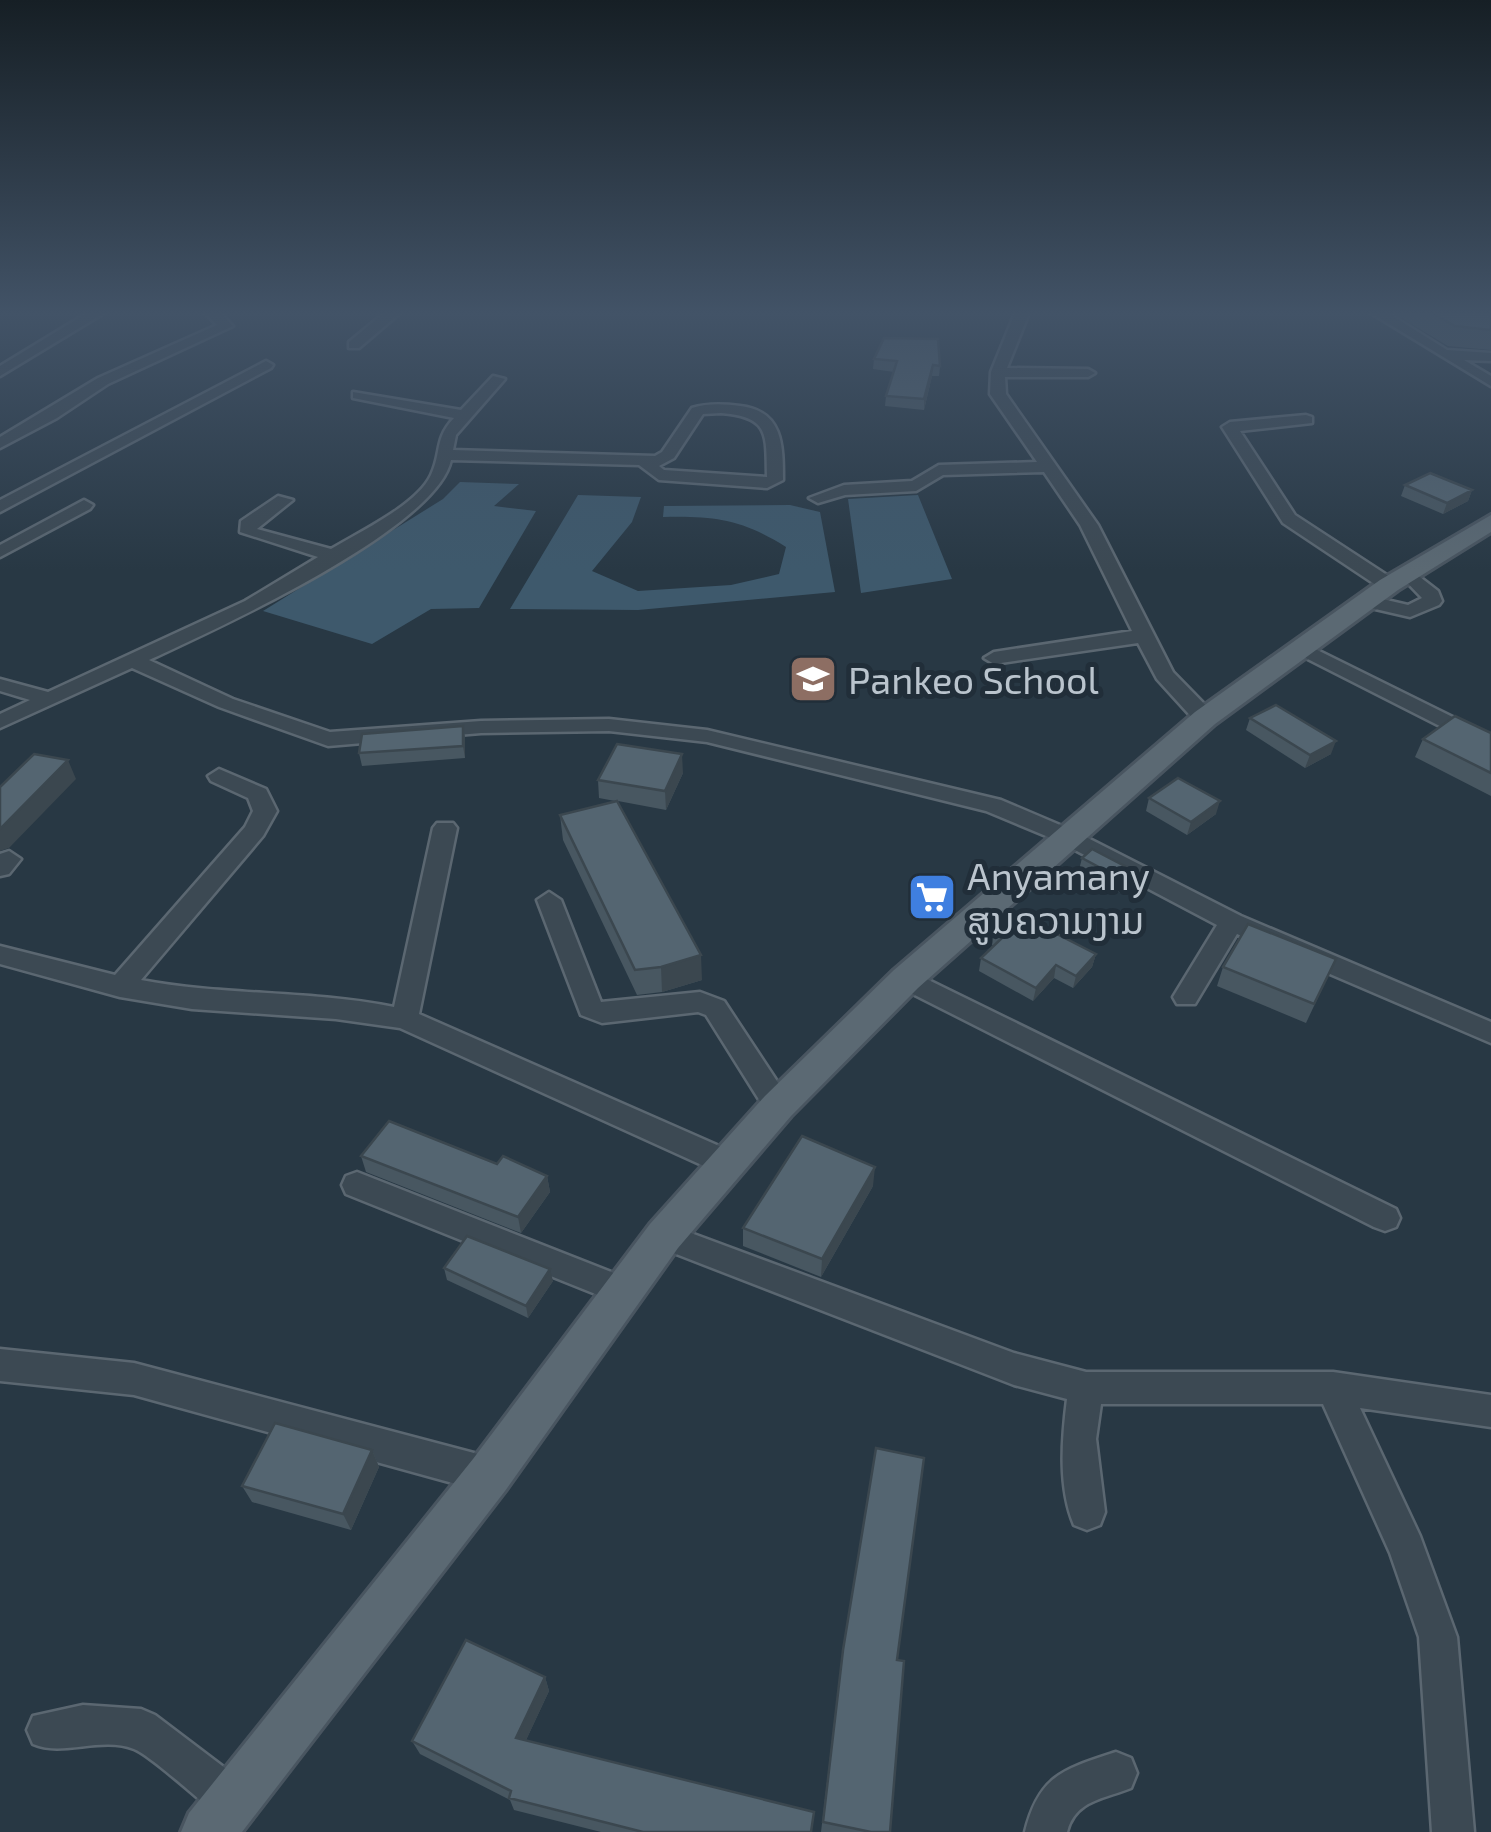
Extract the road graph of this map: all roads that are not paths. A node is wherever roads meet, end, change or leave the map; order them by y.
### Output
1 (78, 398) edge
2 (203, 398) edge
3 (376, 398) edge
4 (482, 398) edge
5 (1001, 398) edge
6 (467, 416) junction
7 (1306, 420) dead end
8 (0, 443) edge
9 (447, 455) junction
10 (645, 462) junction
11 (1052, 467) junction
12 (818, 498) dead end
13 (284, 500) dead end
14 (84, 505) dead end
15 (0, 507) edge
16 (1491, 522) edge
17 (0, 552) edge
18 (333, 555) junction
19 (1387, 586) junction
20 (1142, 636) junction
21 (1301, 648) junction
22 (994, 658) dead end
23 (130, 660) junction
24 (0, 685) edge
25 (50, 698) junction
26 (1205, 718) junction
27 (0, 722) edge
28 (1491, 745) edge
29 (219, 776) dead end
30 (446, 828) dead end
31 (1066, 836) junction
32 (548, 900) dead end
33 (1232, 922) junction
34 (0, 954) edge
35 (906, 979) junction
36 (120, 987) junction
37 (1186, 996) dead end
38 (405, 1019) junction
39 (1491, 1033) edge
40 (778, 1106) junction
41 (725, 1162) junction
42 (356, 1185) dead end
43 (1385, 1218) dead end
44 (664, 1236) junction
45 (624, 1291) junction
46 (0, 1365) edge
47 (1086, 1388) junction
48 (1332, 1388) junction
49 (1491, 1411) edge
50 (489, 1475) junction
51 (1086, 1512) dead end
52 (48, 1730) dead end
53 (1116, 1773) dead end
54 (235, 1802) junction
55 (208, 1832) edge
56 (1046, 1832) edge
57 (1453, 1832) edge

1 - 8 street
2 - 15 street
3 - 6 street
4 - 6 street
5 - 11 street
6 - 9 street
7 - 19 street
9 - 10 street
9 - 18 street
10 - 10 street
11 - 12 street
11 - 20 street
13 - 18 street
14 - 17 street
16 - 19 main road
18 - 23 street
19 - 21 main road
20 - 22 street
20 - 26 street
21 - 26 main road
21 - 28 street
23 - 25 street
23 - 31 street
24 - 25 street
25 - 27 street
26 - 31 main road
29 - 36 street
30 - 38 street
31 - 33 street
31 - 35 main road
32 - 40 street
33 - 37 street
33 - 39 street
34 - 36 street
35 - 40 main road
35 - 43 street
36 - 38 street
38 - 41 street
40 - 41 main road
41 - 44 main road
42 - 45 street
44 - 45 main road
44 - 47 street
45 - 50 main road
46 - 50 street
47 - 48 street
47 - 51 street
48 - 49 street
48 - 57 street
50 - 54 main road
52 - 54 street
53 - 56 street
54 - 55 main road

